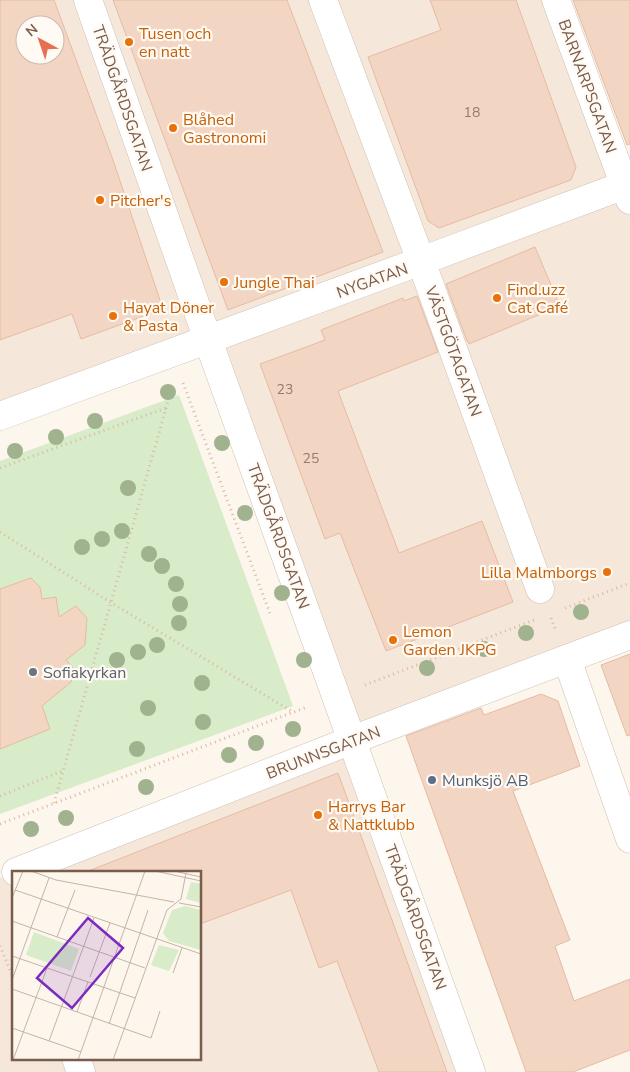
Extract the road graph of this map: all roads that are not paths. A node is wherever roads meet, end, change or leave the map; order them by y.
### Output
1 (88, 0) edge
2 (323, 0) edge
3 (556, 0) edge
4 (628, 190) edge
5 (421, 262) junction
6 (190, 353) junction
7 (0, 416) edge
8 (540, 590) road end
9 (630, 635) edge
10 (567, 659) junction
11 (352, 740) junction
12 (630, 839) edge
13 (27, 871) edge
14 (77, 1060) edge
15 (81, 1072) edge
16 (471, 1072) edge

1 - 6 street, TRÄDGÅRDSGATAN
2 - 5 street, VÄSTGÖTAGATAN
3 - 4 street, BARNARPSGATAN
4 - 5 street, NYGATAN
5 - 6 street, NYGATAN
5 - 8 street, VÄSTGÖTAGATAN
6 - 7 street, NYGATAN
6 - 11 street, TRÄDGÅRDSGATAN
9 - 10 street, BRUNNSGATAN
10 - 11 street, BRUNNSGATAN
10 - 12 street
11 - 13 street, BRUNNSGATAN
11 - 16 street, TRÄDGÅRDSGATAN
14 - 15 street

